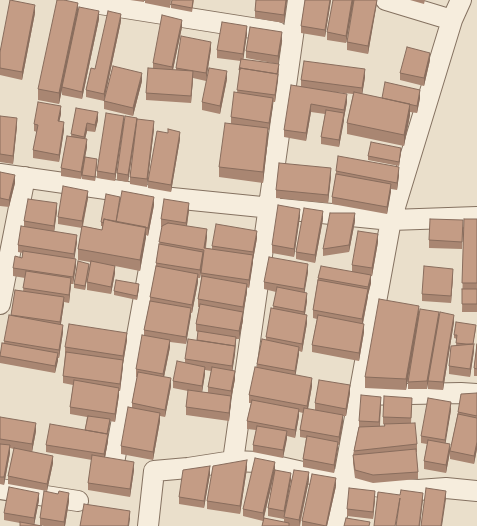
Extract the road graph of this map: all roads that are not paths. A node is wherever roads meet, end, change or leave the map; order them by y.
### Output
1 (75, 0) edge
2 (298, 0) edge
3 (386, 0) edge
4 (461, 0) edge
5 (452, 20) junction
6 (293, 35) junction
7 (0, 174) edge
8 (25, 177) junction
9 (162, 197) junction
10 (268, 208) junction
11 (477, 217) edge
12 (391, 220) junction
13 (0, 304) edge
14 (477, 394) edge
15 (359, 395) junction
16 (233, 461) junction
17 (114, 463) edge
18 (343, 481) junction
19 (0, 489) edge
20 (477, 492) edge
21 (78, 501) dead end
22 (148, 526) edge
23 (335, 526) edge

1 - 6 street
2 - 6 street
3 - 5 street
4 - 5 street
5 - 12 street
6 - 10 street
7 - 8 street
8 - 9 street
8 - 13 street
9 - 10 street
9 - 17 street
10 - 12 street
10 - 16 street
11 - 12 street
12 - 15 street
14 - 15 street
15 - 18 street
16 - 18 street
16 - 22 street
18 - 20 street
18 - 23 street
19 - 21 street

